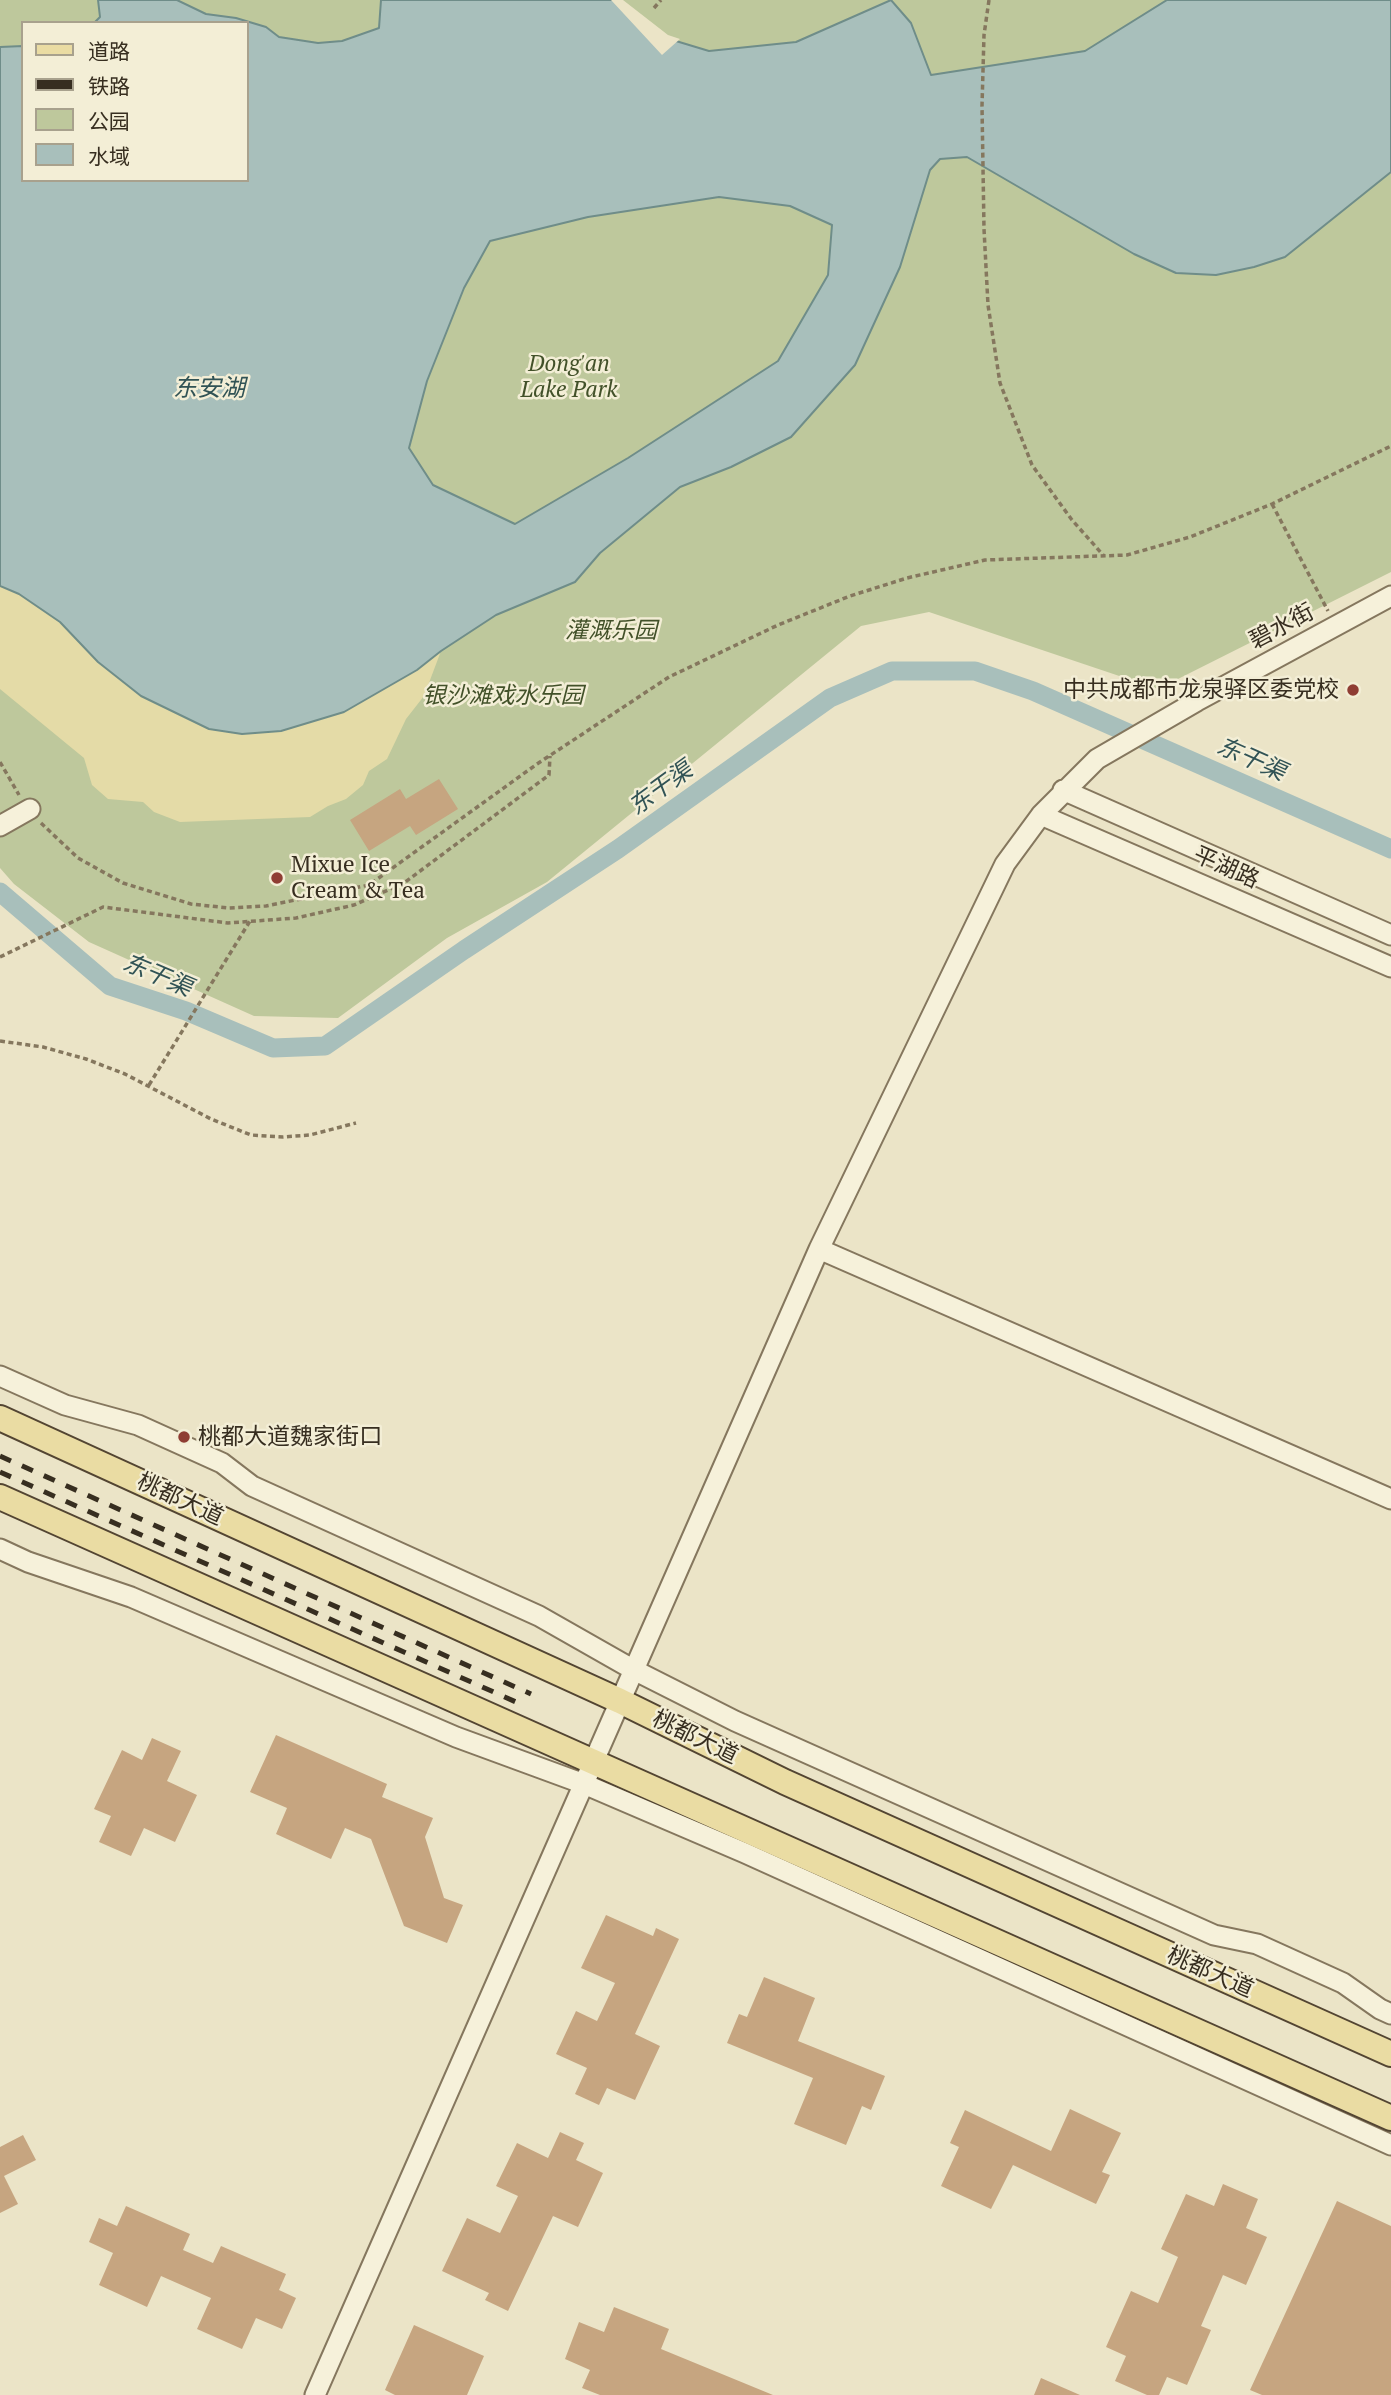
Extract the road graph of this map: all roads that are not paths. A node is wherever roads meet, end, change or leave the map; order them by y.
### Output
1 (1391, 596) edge
2 (1063, 790) junction
3 (30, 809) road end
4 (1041, 815) junction
5 (0, 826) edge
6 (1391, 935) edge
7 (1391, 967) edge
8 (819, 1249) junction
9 (0, 1376) edge
10 (0, 1418) edge
11 (0, 1497) edge
12 (1391, 1499) edge
13 (0, 1549) edge
14 (634, 1670) junction
15 (620, 1701) junction
16 (588, 1773) junction
17 (1391, 2014) edge
18 (1391, 2054) edge
19 (1391, 2118) edge
20 (1391, 2145) edge
21 (315, 2395) edge

1 - 2 street, 碧水街
2 - 4 street, 碧水街
2 - 6 street, 平湖路
3 - 5 street
4 - 7 street, 平湖路
4 - 8 street, 碧水街
8 - 12 street
8 - 14 street, 碧水街
9 - 14 street
10 - 15 main road, 桃都大道
11 - 16 main road
13 - 16 street
14 - 15 street, 碧水街
14 - 17 street
15 - 16 street, 碧水街
15 - 18 main road, 桃都大道
16 - 19 main road
16 - 20 street
16 - 21 street, 碧水街

